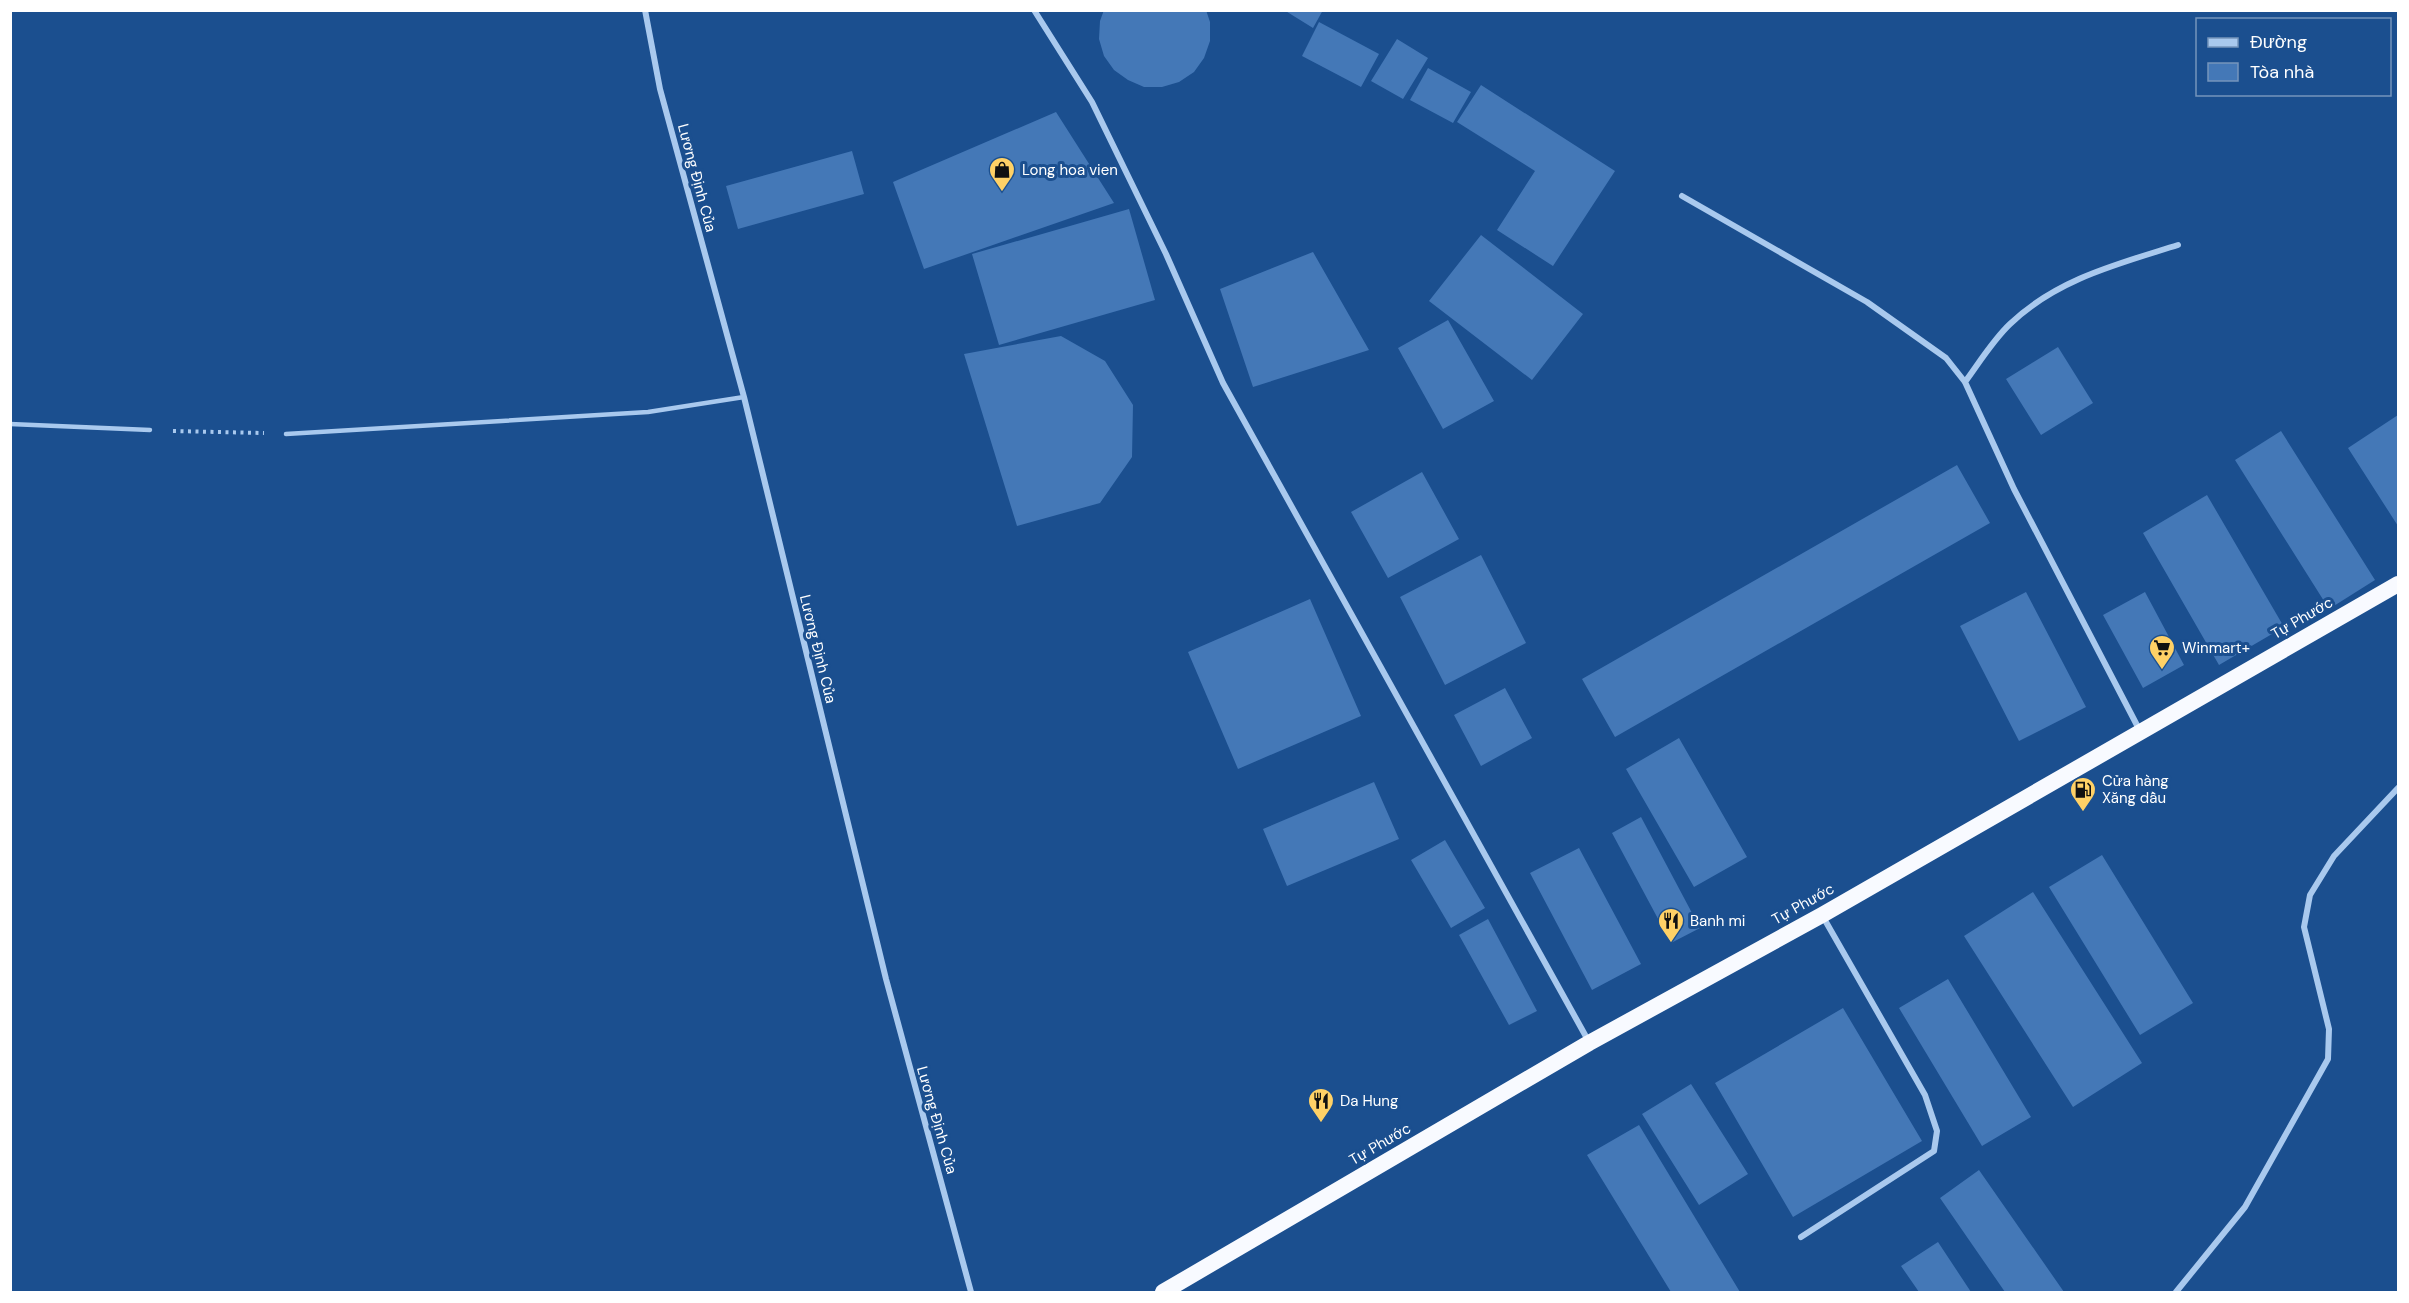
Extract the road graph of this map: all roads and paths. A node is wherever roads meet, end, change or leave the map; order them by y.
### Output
1 (645, 10) edge
2 (1034, 10) edge
3 (1682, 196) dead end
4 (2178, 245) dead end
5 (1965, 382) junction
6 (744, 397) junction
7 (10, 424) edge
8 (150, 430) joint
9 (286, 434) joint
10 (2398, 584) edge
11 (2140, 731) junction
12 (2398, 788) edge
13 (1822, 915) junction
14 (1589, 1042) junction
15 (1801, 1238) dead end
16 (971, 1293) edge
17 (1163, 1293) edge
18 (2176, 1293) edge

1 - 6 street, Lương Định Của
2 - 14 street
3 - 5 street
4 - 5 street
5 - 11 street
6 - 9 lane
6 - 16 street, Lương Định Của
7 - 8 lane
8 - 9 path
10 - 11 highway, Tự Phước
11 - 13 highway, Tự Phước
12 - 18 street
13 - 14 highway, Tự Phước
13 - 15 street
14 - 17 highway, Tự Phước

